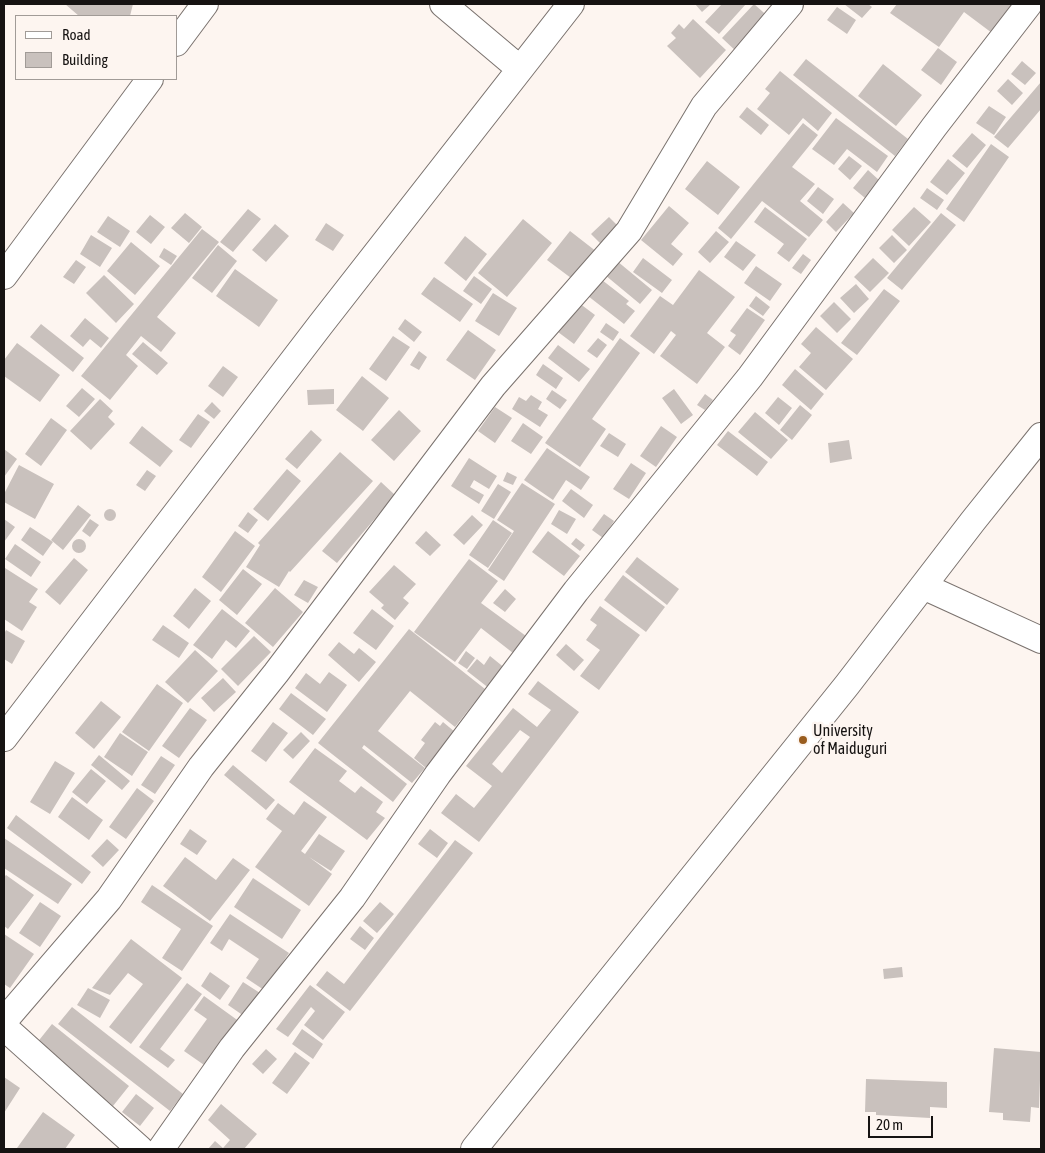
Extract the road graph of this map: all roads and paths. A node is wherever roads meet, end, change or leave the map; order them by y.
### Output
1 (205, 4) edge
2 (443, 4) edge
3 (571, 4) edge
4 (790, 4) edge
5 (1029, 4) edge
6 (178, 40) edge
7 (520, 68) junction
8 (149, 80) edge
9 (4, 276) edge
10 (1041, 436) edge
11 (923, 586) junction
12 (1041, 640) edge
13 (4, 738) edge
14 (4, 1021) edge
15 (4, 1027) edge
16 (140, 1149) edge
17 (161, 1149) edge
18 (474, 1149) edge

1 - 6 street
2 - 7 street
3 - 7 street
4 - 14 street
5 - 17 street
7 - 13 street
8 - 9 street
10 - 11 street
11 - 12 street
11 - 18 street
15 - 16 street

